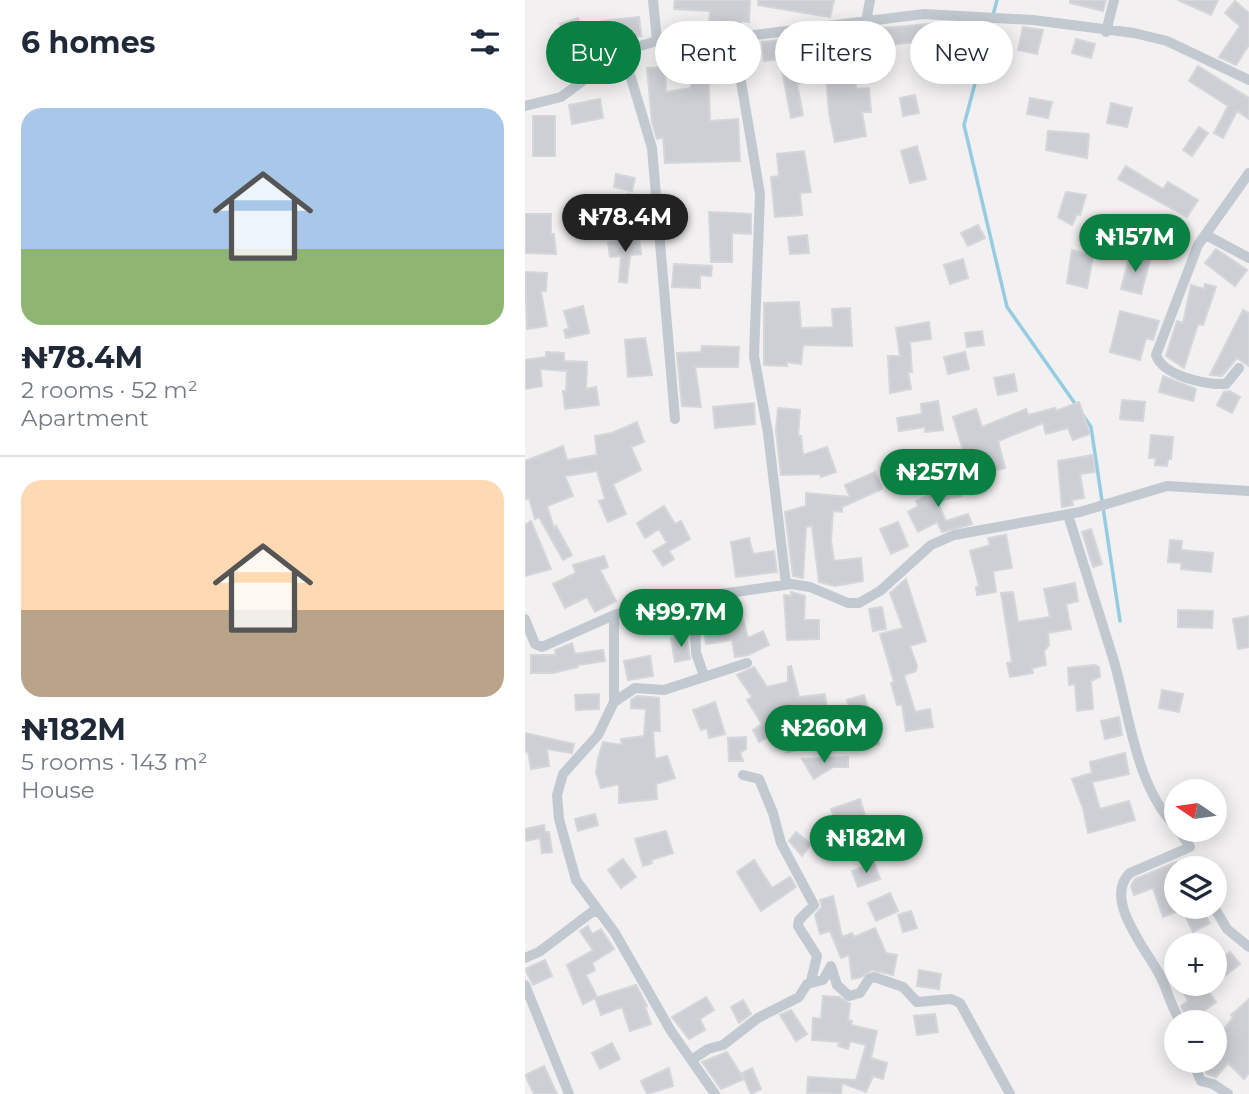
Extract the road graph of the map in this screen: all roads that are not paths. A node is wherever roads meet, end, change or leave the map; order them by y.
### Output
1 (653, 0) edge
2 (870, 0) edge
3 (1114, 0) edge
4 (655, 21) edge
5 (866, 21) edge
6 (873, 21) edge
7 (1106, 32) junction
8 (1249, 80) edge
9 (579, 84) edge
10 (633, 84) edge
11 (741, 84) edge
12 (525, 106) edge
13 (1249, 173) edge
14 (1206, 235) junction
15 (1249, 258) edge
16 (1239, 368) dead end
17 (674, 419) dead end
18 (1249, 491) edge
19 (1068, 515) junction
20 (786, 584) junction
21 (694, 595) junction
22 (614, 615) junction
23 (525, 619) edge
24 (747, 663) dead end
25 (704, 676) junction
26 (614, 702) junction
27 (743, 775) dead end
28 (1164, 815) edge
29 (1187, 842) edge
30 (598, 912) junction
31 (1221, 919) edge
32 (1249, 947) edge
33 (525, 958) edge
34 (811, 981) junction
35 (525, 985) edge
36 (1172, 1010) edge
37 (693, 1059) junction
38 (1197, 1073) edge
39 (569, 1094) edge
40 (715, 1094) edge
41 (1010, 1094) edge
42 (1228, 1094) edge

1 - 4 street
2 - 5 street
3 - 7 street
6 - 7 street
7 - 8 street
9 - 12 street
10 - 17 street
11 - 20 street
13 - 14 street
14 - 15 street
14 - 16 street
18 - 19 street
19 - 20 street
19 - 28 street
20 - 21 street
21 - 22 street
21 - 25 street
22 - 23 street
22 - 26 street
24 - 25 street
25 - 26 street
26 - 30 street
27 - 34 street
29 - 36 street
30 - 33 street
30 - 37 street
31 - 32 street
34 - 37 street
34 - 41 street
35 - 39 street
37 - 40 street
38 - 42 street

